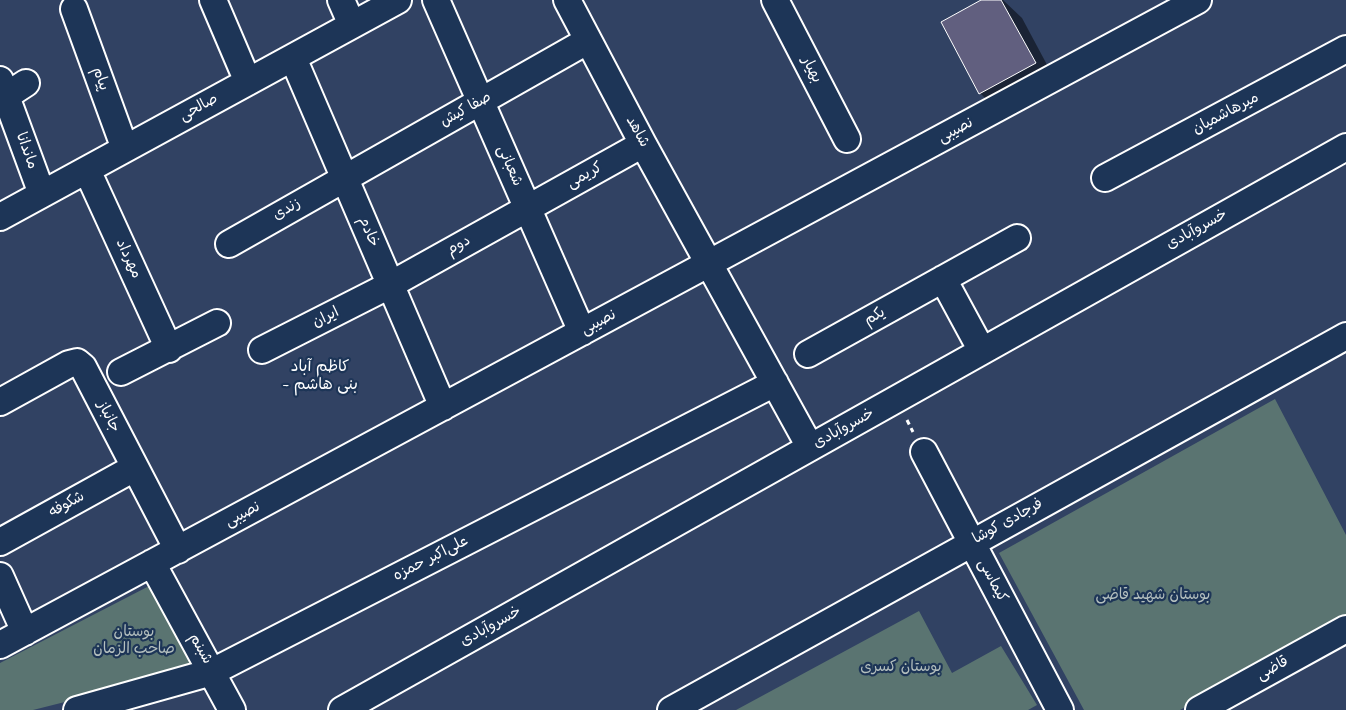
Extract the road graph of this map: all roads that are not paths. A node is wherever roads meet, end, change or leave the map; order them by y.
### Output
1 (213, 0) edge
2 (341, 0) edge
3 (398, 0) edge
4 (436, 0) edge
5 (567, 0) edge
6 (775, 0) edge
7 (1198, 0) edge
8 (74, 8) dead end
9 (352, 25) junction
10 (587, 41) junction
11 (1346, 50) edge
12 (293, 58) junction
13 (248, 82) junction
14 (8, 90) edge
15 (481, 102) junction
16 (847, 139) dead end
17 (643, 144) junction
18 (1346, 147) edge
19 (125, 149) junction
20 (87, 170) junction
21 (345, 177) junction
22 (1105, 178) dead end
23 (42, 194) junction
24 (527, 207) junction
25 (0, 217) edge
26 (1017, 238) dead end
27 (229, 244) dead end
28 (708, 264) junction
29 (943, 280) junction
30 (390, 285) junction
31 (217, 323) dead end
32 (582, 332) junction
33 (1346, 336) edge
34 (169, 349) junction
35 (262, 350) dead end
36 (982, 351) junction
37 (808, 354) dead end
38 (121, 372) dead end
39 (775, 383) junction
40 (0, 402) edge
41 (443, 407) junction
42 (810, 448) junction
43 (924, 452) road end
44 (134, 468) junction
45 (0, 542) edge
46 (971, 542) junction
47 (178, 550) junction
48 (152, 563) junction
49 (0, 576) edge
50 (1346, 628) edge
51 (25, 632) junction
52 (0, 645) edge
53 (212, 672) junction
54 (1056, 709) edge
55 (77, 710) edge
56 (232, 710) edge
57 (342, 710) edge
58 (671, 710) edge
59 (1200, 710) edge

1 - 13 street
2 - 9 street
3 - 9 street, صالحی
4 - 15 street, شعبانی
5 - 10 street, شاهد
6 - 16 street, بهیار
7 - 28 street, نصیبی
8 - 19 street, پیام
9 - 12 street, صالحی
10 - 15 street, صفا کیش
10 - 17 street, شاهد
11 - 22 street, میرهاشمیان
12 - 13 street, صالحی
12 - 21 street, خادم
13 - 19 street, صالحی
14 - 23 street, ماندانا
15 - 21 street, صفا کیش
15 - 24 street, شعبانی
17 - 24 street, کریمی
17 - 28 street, شاهد
18 - 36 street, خسروآبادی
19 - 20 street, صالحی
20 - 23 street, صالحی
20 - 34 street, مهرداد
21 - 27 street, زندی
21 - 30 street, خادم
23 - 25 street, صالحی
24 - 30 street, دوم
24 - 32 street, شعبانی
26 - 29 street, یکم
28 - 32 street, نصیبی
28 - 39 street, شاهد
29 - 36 street
29 - 37 street, یکم
30 - 35 street, ایران
30 - 41 street, خادم
31 - 34 street
32 - 41 street, نصیبی
33 - 46 street, فرجادی کوشا
34 - 38 street
36 - 42 street, خسروآبادی
39 - 42 street, شاهد
39 - 53 street, علی‌اکبر حمزه
40 - 44 street, جانباز
41 - 47 street, نصیبی
42 - 57 street, خسروآبادی
43 - 46 street, کیماسی
44 - 45 street, شکوفه
44 - 47 street, جانباز
46 - 54 street, کیماسی
46 - 58 street, فرجادی کوشا
47 - 48 street, نصیبی
48 - 51 street, نصیبی
48 - 53 street, شبنم
49 - 51 street
50 - 59 street, قاضی
51 - 52 street, نصیبی
53 - 55 street, علی‌اکبر حمزه
53 - 56 street, شبنم

